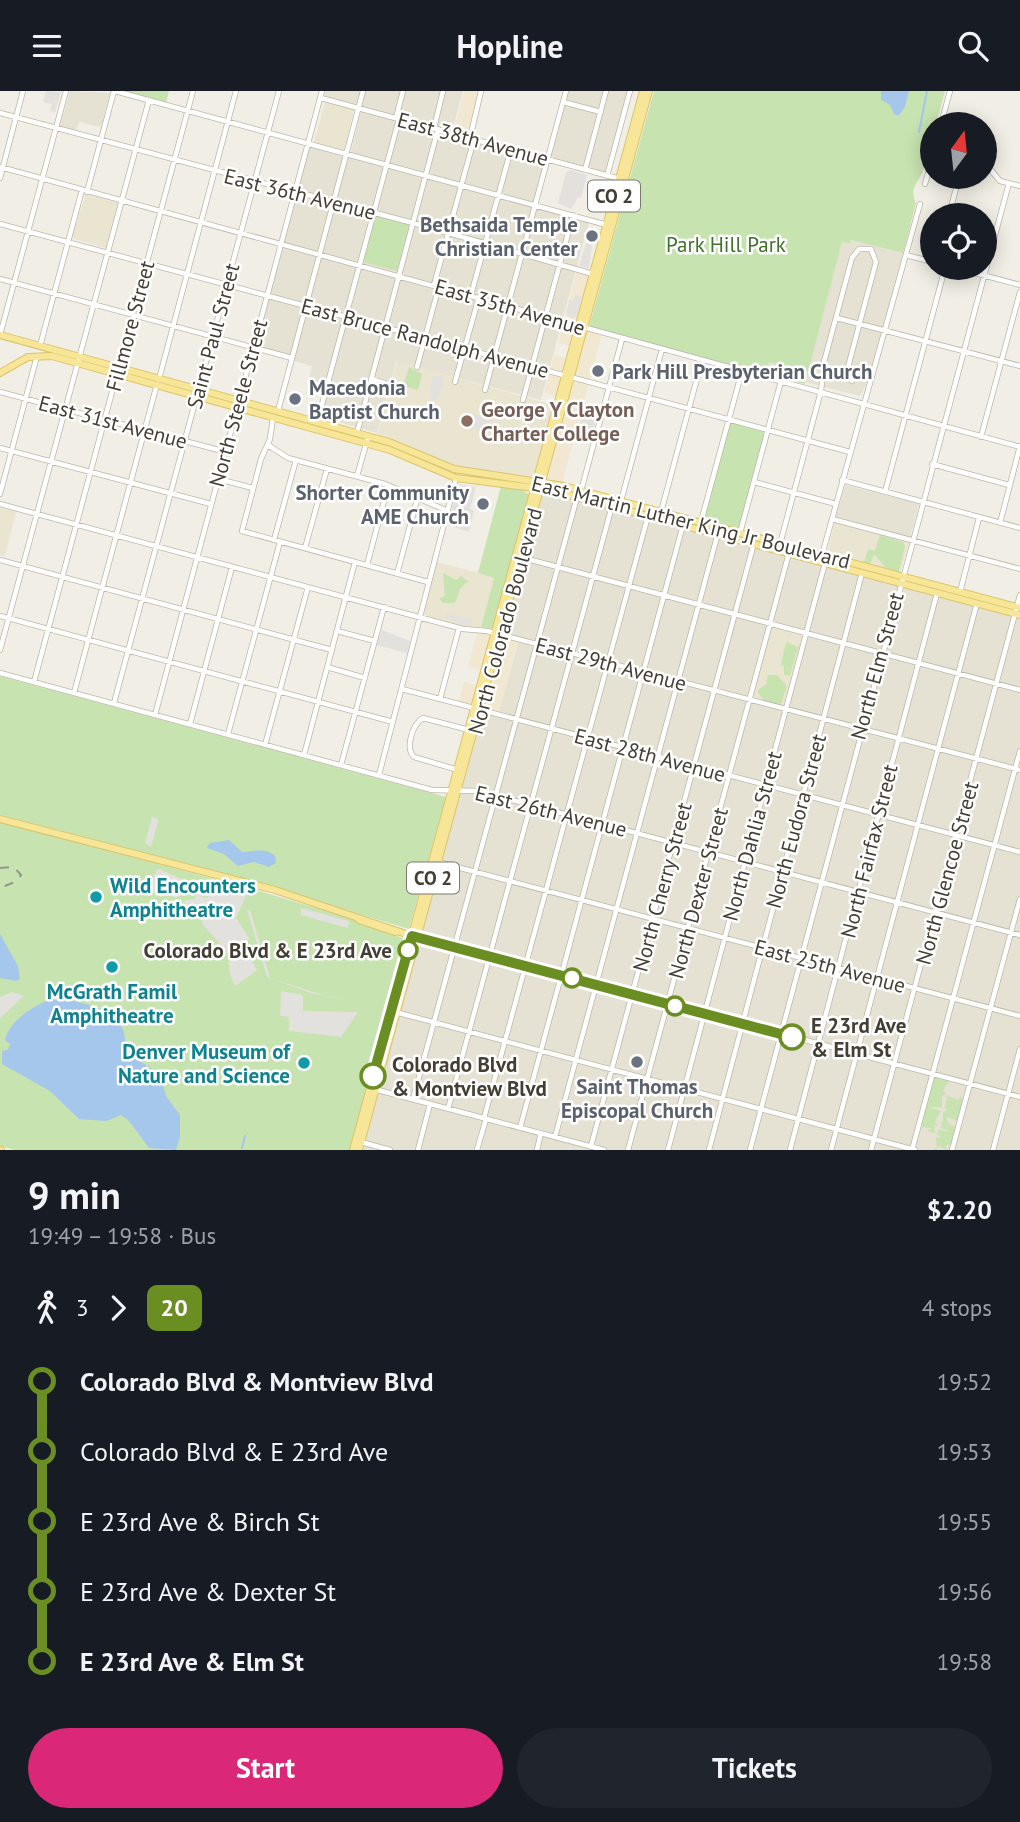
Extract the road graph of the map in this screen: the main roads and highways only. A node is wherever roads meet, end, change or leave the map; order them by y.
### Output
1 (643, 91) edge
2 (649, 91) edge
3 (622, 180) junction
4 (0, 335) edge
5 (79, 360) junction
6 (0, 373) edge
7 (274, 417) junction
8 (356, 437) junction
9 (367, 440) junction
10 (500, 482) junction
11 (539, 485) junction
12 (577, 494) junction
13 (535, 499) junction
14 (700, 526) junction
15 (719, 531) junction
16 (901, 580) junction
17 (1018, 611) edge
18 (478, 710) junction
19 (456, 791) junction
20 (0, 819) edge
21 (37, 828) junction
22 (300, 901) junction
23 (320, 904) junction
24 (414, 937) junction
25 (373, 1089) junction
26 (360, 1146) edge
27 (353, 1150) edge

1 - 3 main road, North Colorado Boulevard / CO 2
2 - 3 main road, North Colorado Boulevard / CO 2
3 - 11 main road, North Colorado Boulevard / CO 2
4 - 5 main road, East Martin Luther King Jr Boulevard
5 - 6 main road, East Martin Luther King Jr Boulevard
5 - 7 main road, East Martin Luther King Jr Boulevard
7 - 8 main road, East Martin Luther King Jr Boulevard
7 - 8 main road, East Martin Luther King Jr Boulevard
8 - 9 main road, East Martin Luther King Jr Boulevard
9 - 10 main road, East Martin Luther King Jr Boulevard
9 - 11 main road, East Martin Luther King Jr Boulevard
10 - 11 main road, East Martin Luther King Jr Boulevard
10 - 13 main road
11 - 12 main road, East Martin Luther King Jr Boulevard
11 - 13 main road, North Colorado Boulevard / CO 2
12 - 13 main road
12 - 14 main road, East Martin Luther King Jr Boulevard
12 - 14 main road, East Martin Luther King Jr Boulevard
13 - 18 main road, North Colorado Boulevard / CO 2
14 - 15 main road, East Martin Luther King Jr Boulevard
15 - 16 main road, East Martin Luther King Jr Boulevard
15 - 16 main road, East Martin Luther King Jr Boulevard
16 - 17 main road, East Martin Luther King Jr Boulevard
16 - 17 main road, East Martin Luther King Jr Boulevard
18 - 19 main road, North Colorado Boulevard / CO 2
18 - 19 main road, North Colorado Boulevard / CO 2
19 - 24 main road, North Colorado Boulevard / CO 2
19 - 24 main road, North Colorado Boulevard / CO 2
20 - 21 main road
21 - 22 main road
21 - 23 main road
22 - 23 main road
22 - 24 main road
23 - 24 main road
24 - 25 main road, North Colorado Boulevard / CO 2
25 - 26 main road, North Colorado Boulevard / CO 2
25 - 27 main road, North Colorado Boulevard / CO 2

